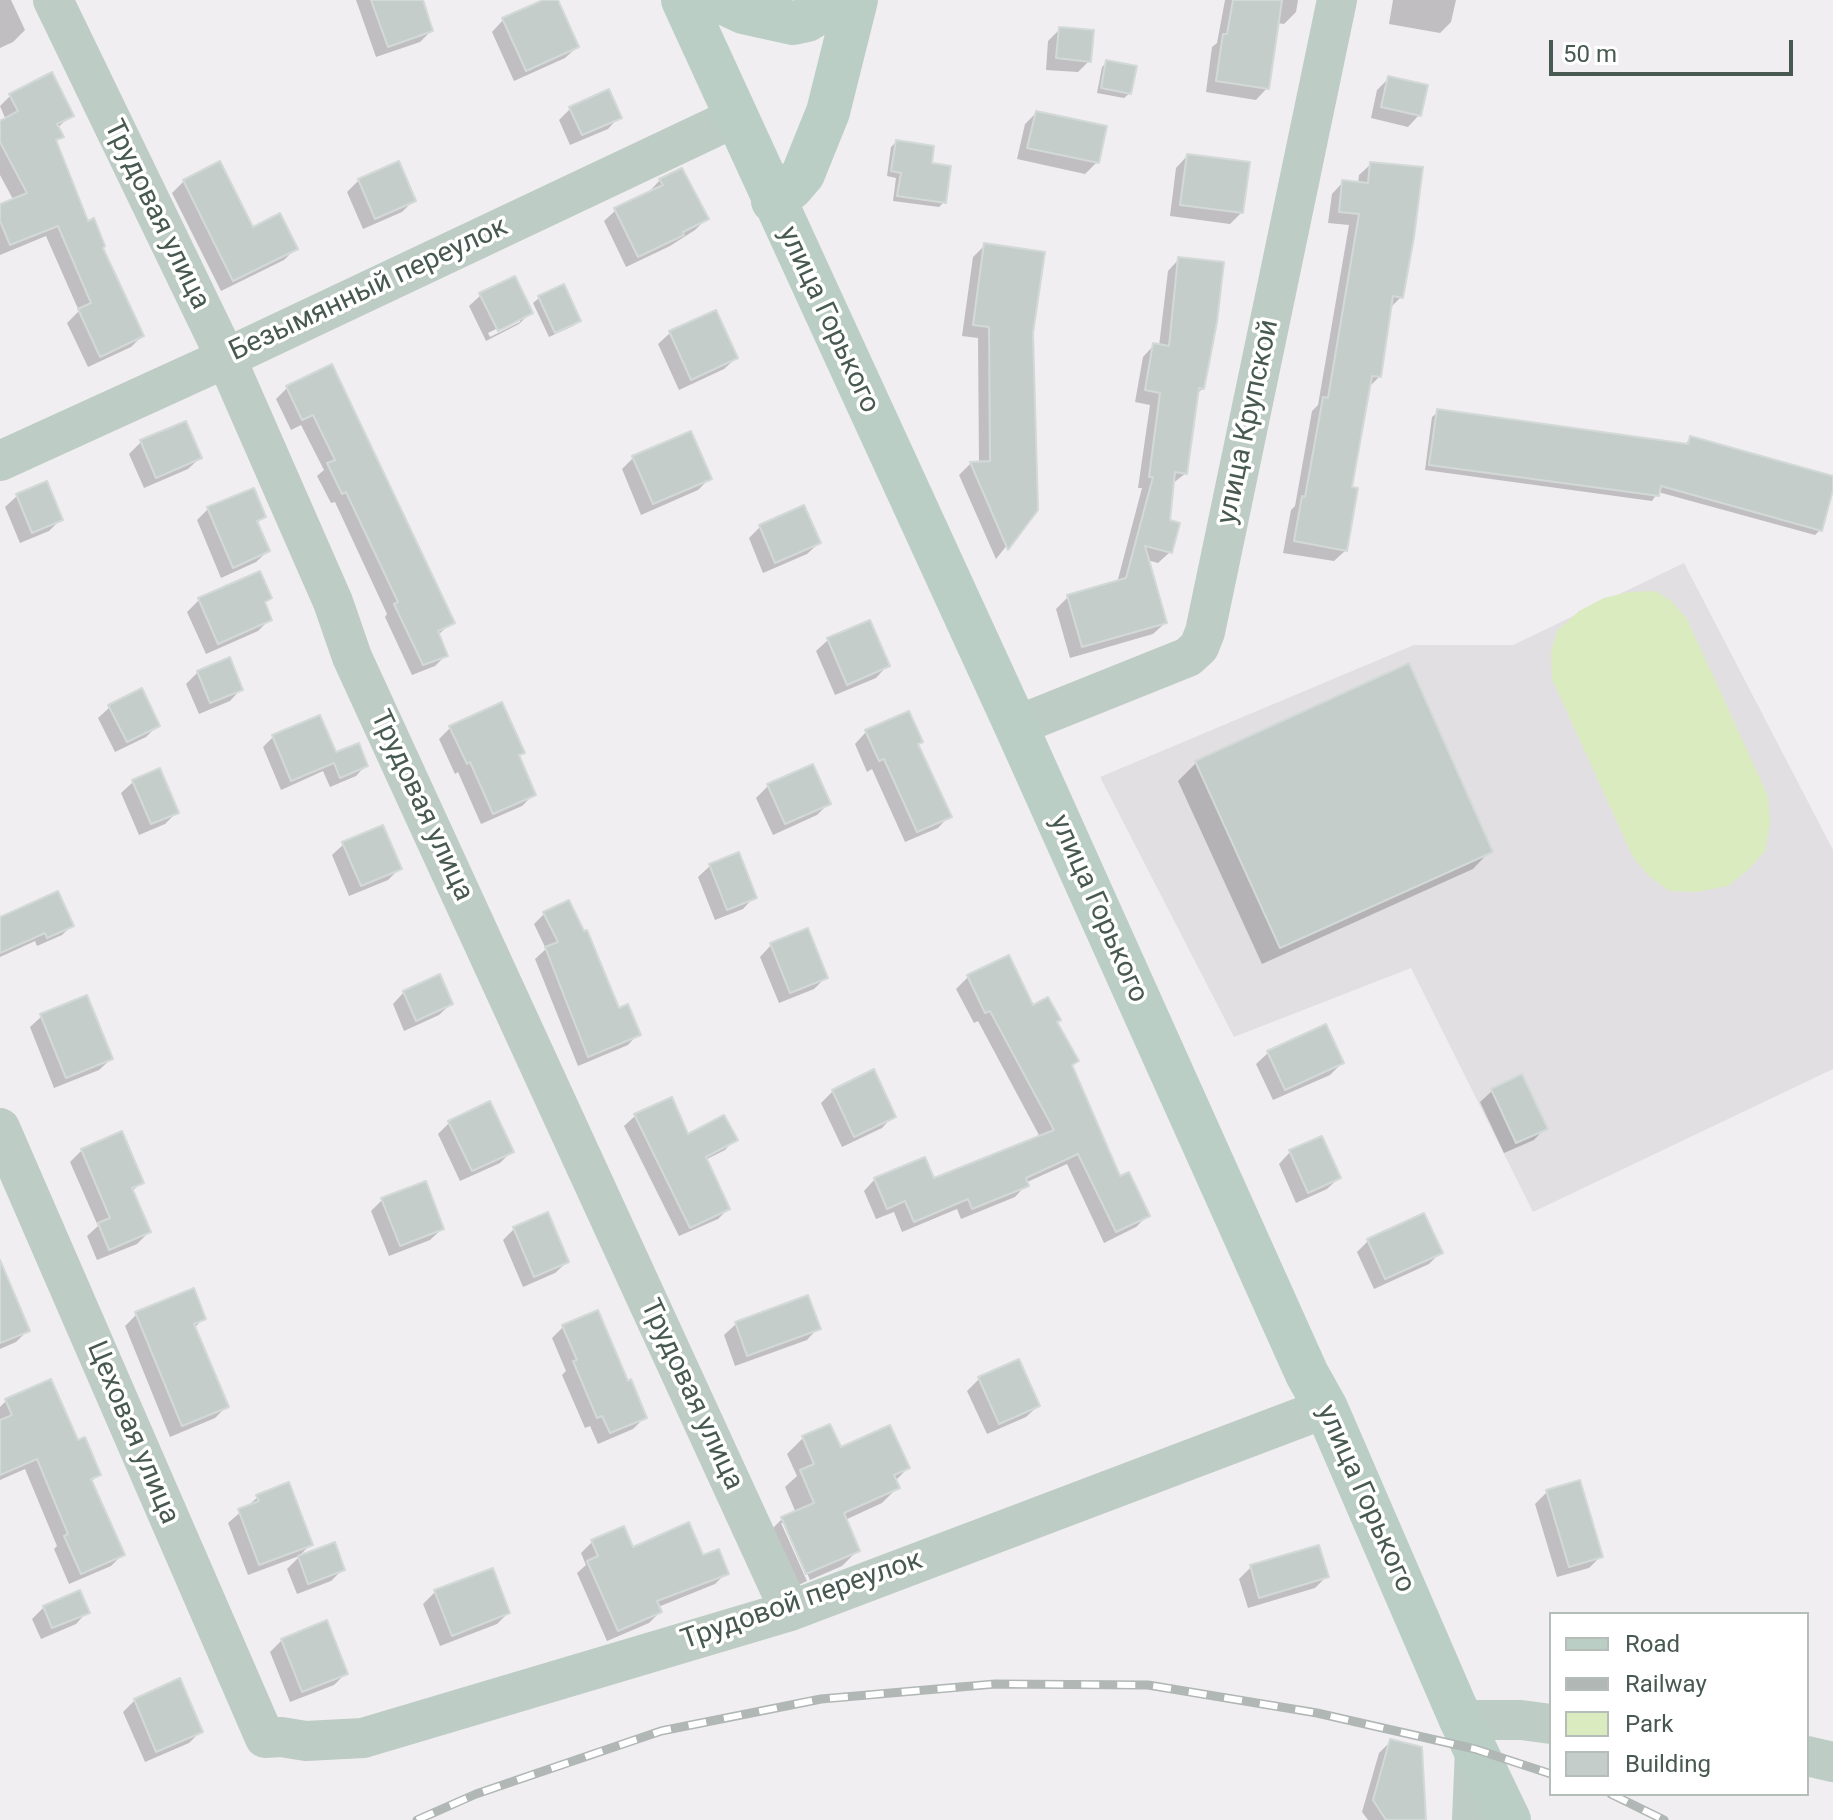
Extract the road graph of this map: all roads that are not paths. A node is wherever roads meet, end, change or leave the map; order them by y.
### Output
1 (53, 0) edge
2 (683, 0) edge
3 (718, 0) edge
4 (840, 0) edge
5 (856, 0) edge
6 (1337, 0) edge
7 (736, 117) junction
8 (773, 201) junction
9 (226, 358) junction
10 (0, 461) edge
11 (1016, 726) junction
12 (0, 1128) edge
13 (1326, 1408) junction
14 (790, 1611) junction
15 (1549, 1724) edge
16 (1468, 1734) junction
17 (265, 1738) joint
18 (1809, 1756) edge
19 (1833, 1762) edge
20 (1472, 1820) edge
21 (1509, 1820) edge

1 - 9 street, Трудовая улица
2 - 7 main road, улица Горького
3 - 4 main road
5 - 8 main road
6 - 11 street, улица Крупской
7 - 8 main road, улица Горького
7 - 9 street, Безымянный переулок
8 - 11 main road, улица Горького
9 - 10 street, Безымянный переулок
9 - 14 street, Трудовая улица
11 - 13 main road, улица Горького
12 - 17 street, Цеховая улица
13 - 14 street, Трудовой переулок
13 - 16 main road, улица Горького
14 - 17 street, Трудовой переулок
15 - 16 street
16 - 20 street
16 - 21 main road, улица Горького
18 - 19 street

